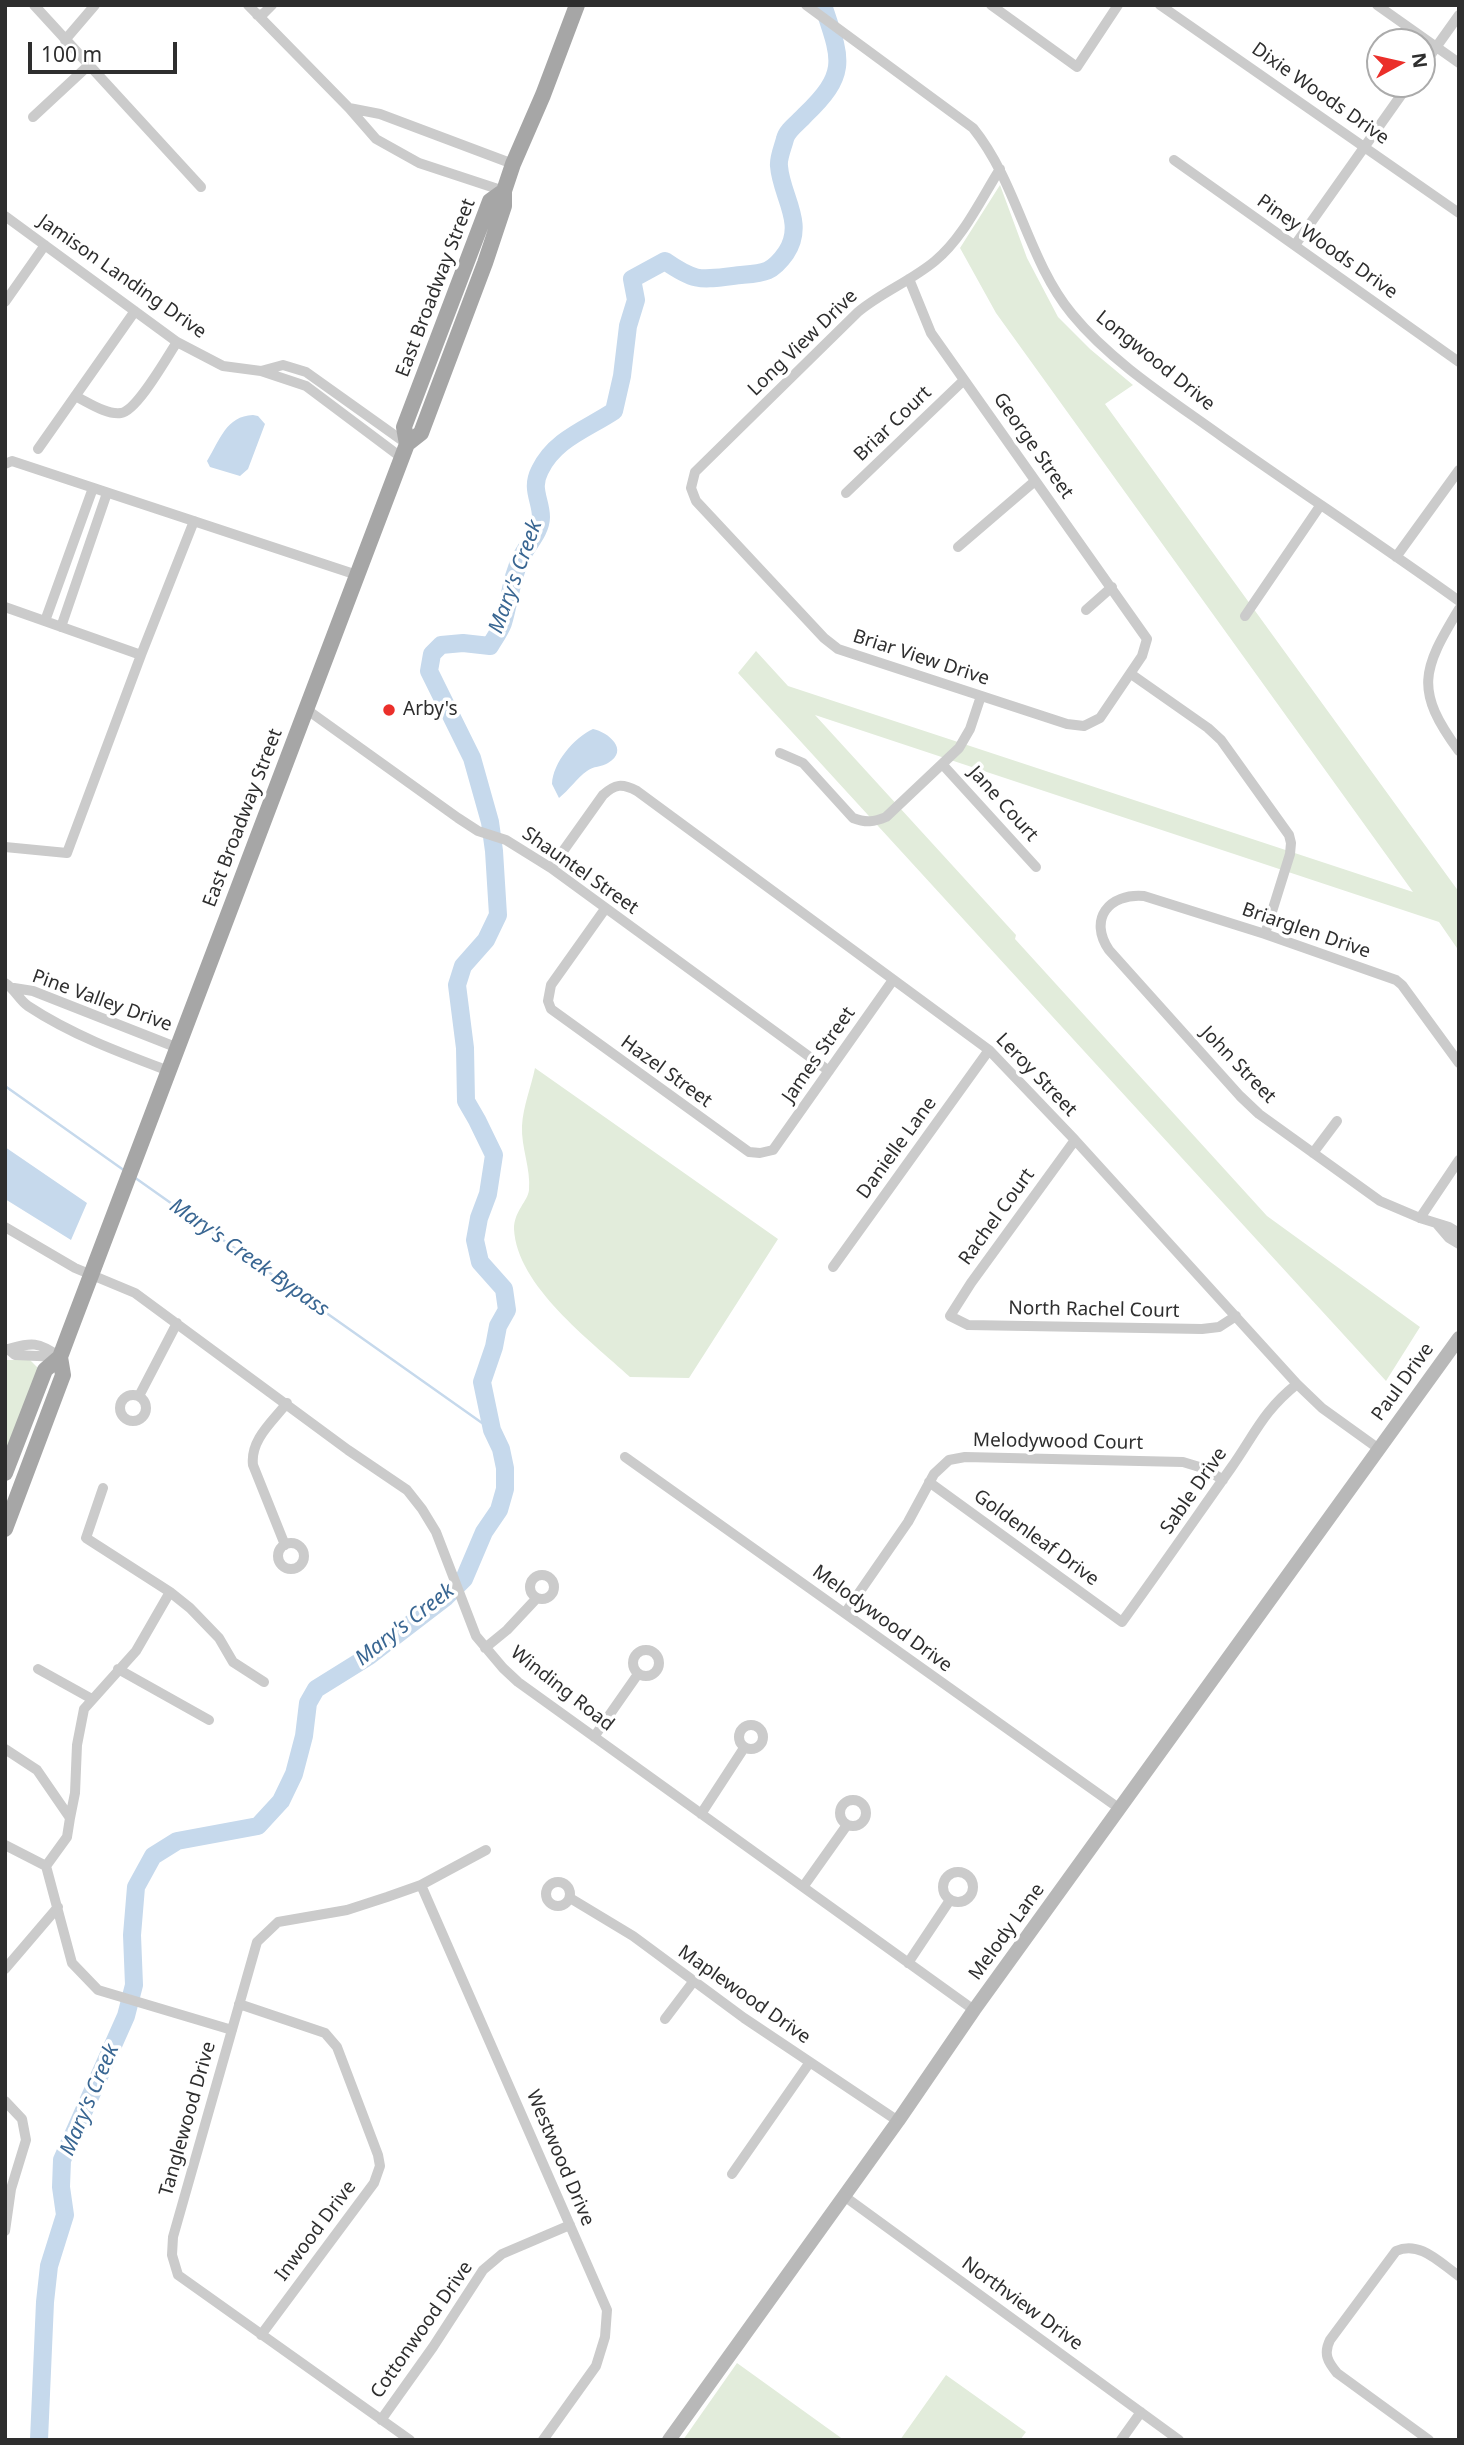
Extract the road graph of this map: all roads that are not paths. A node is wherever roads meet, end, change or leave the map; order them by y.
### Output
1 (33, 5) edge
2 (95, 5) edge
3 (248, 5) edge
4 (272, 5) edge
5 (577, 5) edge
6 (991, 5) edge
7 (1118, 5) edge
8 (1160, 5) edge
9 (1377, 5) edge
10 (809, 7) edge
11 (257, 15) junction
12 (1459, 15) edge
13 (1409, 28) edge
14 (65, 40) junction
15 (1436, 47) joint
16 (1459, 63) edge
17 (89, 65) junction
18 (1399, 98) edge
19 (349, 108) junction
20 (33, 117) dead end
21 (1364, 146) junction
22 (1174, 160) dead end
23 (513, 164) junction
24 (1000, 169) junction
25 (201, 187) dead end
26 (504, 191) junction
27 (1459, 213) edge
28 (5, 216) edge
29 (45, 245) junction
30 (1294, 245) junction
31 (461, 278) junction
32 (909, 279) junction
33 (5, 302) edge
34 (135, 312) junction
35 (177, 342) junction
36 (1459, 362) edge
37 (444, 372) junction
38 (964, 380) junction
39 (75, 396) junction
40 (38, 449) dead end
41 (405, 451) junction
42 (5, 464) edge
43 (1459, 470) edge
44 (1035, 481) junction
45 (93, 488) junction
46 (691, 488) joint
47 (107, 493) junction
48 (846, 493) dead end
49 (1321, 506) junction
50 (194, 522) junction
51 (958, 547) dead end
52 (1396, 557) junction
53 (358, 575) junction
54 (1112, 587) junction
55 (1459, 601) edge
56 (5, 607) edge
57 (1459, 609) edge
58 (1086, 610) dead end
59 (1245, 616) dead end
60 (46, 621) junction
61 (61, 627) junction
62 (1139, 628) joint
63 (141, 656) junction
64 (1131, 674) junction
65 (981, 696) junction
66 (306, 709) junction
67 (1459, 751) edge
68 (780, 753) dead end
69 (943, 765) junction
70 (5, 847) edge
71 (1036, 867) dead end
72 (551, 868) junction
73 (1107, 908) joint
74 (605, 909) junction
75 (1265, 934) junction
76 (893, 980) junction
77 (9, 986) edge
78 (178, 1048) junction
79 (989, 1050) junction
80 (1459, 1063) edge
81 (169, 1071) junction
82 (828, 1071) junction
83 (1337, 1121) dead end
84 (1075, 1140) junction
85 (773, 1150) joint
86 (1313, 1153) junction
87 (1459, 1160) edge
88 (1420, 1219) junction
89 (1437, 1224) junction
90 (5, 1227) edge
91 (1459, 1233) edge
92 (1459, 1244) edge
93 (833, 1267) dead end
94 (91, 1275) junction
95 (950, 1316) joint
96 (1236, 1316) junction
97 (177, 1323) junction
98 (1459, 1338) edge
99 (7, 1350) edge
100 (60, 1357) junction
101 (1297, 1384) junction
102 (139, 1396) dead end
103 (287, 1404) junction
104 (1379, 1449) junction
105 (625, 1457) dead end
106 (5, 1473) edge
107 (1223, 1480) junction
108 (929, 1482) junction
109 (103, 1488) dead end
110 (5, 1529) edge
111 (285, 1545) dead end
112 (170, 1592) junction
113 (536, 1599) dead end
114 (845, 1613) junction
115 (1122, 1622) joint
116 (485, 1648) junction
117 (38, 1669) dead end
118 (118, 1670) junction
119 (638, 1674) dead end
120 (264, 1682) dead end
121 (92, 1699) junction
122 (209, 1720) dead end
123 (594, 1737) junction
124 (744, 1748) dead end
125 (5, 1749) edge
126 (1120, 1809) junction
127 (701, 1814) junction
128 (70, 1818) junction
129 (847, 1825) dead end
130 (5, 1845) edge
131 (486, 1850) dead end
132 (46, 1866) junction
133 (421, 1885) junction
134 (803, 1887) junction
135 (570, 1898) dead end
136 (950, 1900) dead end
137 (58, 1908) junction
138 (908, 1963) junction
139 (5, 1969) edge
140 (693, 1983) junction
141 (239, 2004) junction
142 (974, 2010) junction
143 (665, 2019) dead end
144 (232, 2030) junction
145 (810, 2062) junction
146 (5, 2101) edge
147 (898, 2121) junction
148 (732, 2174) dead end
149 (844, 2196) junction
150 (570, 2225) junction
151 (5, 2231) edge
152 (1459, 2276) edge
153 (261, 2335) junction
154 (1141, 2412) junction
155 (381, 2420) junction
156 (410, 2440) edge
157 (543, 2440) edge
158 (669, 2440) edge
159 (1121, 2440) edge
160 (1179, 2440) edge
161 (1429, 2440) edge

1 - 14 street
2 - 14 street
3 - 11 street
4 - 11 street
5 - 23 main road, East Broadway Street
6 - 7 street
8 - 21 street, Dixie Woods Drive
9 - 13 street
10 - 24 street, Longwood Drive
11 - 19 street
12 - 15 street
14 - 17 street
15 - 16 street
17 - 20 street
17 - 25 street
18 - 21 street
19 - 23 street
19 - 26 street
21 - 27 street, Dixie Woods Drive
21 - 30 street
22 - 30 street, Piney Woods Drive
23 - 26 main road, East Broadway Street
24 - 32 street, Long View Drive
24 - 49 street, Longwood Drive
26 - 31 main road, East Broadway Street
26 - 37 main road, East Broadway Street
28 - 29 street, Jamison Landing Drive
29 - 33 street
29 - 34 street, Jamison Landing Drive
30 - 36 street, Piney Woods Drive
31 - 37 main road
31 - 41 main road, East Broadway Street
32 - 38 street, George Street
32 - 46 street, Long View Drive
34 - 35 street, Jamison Landing Drive
34 - 39 street
35 - 39 street
35 - 41 street, Jamison Landing Drive
37 - 41 main road, East Broadway Street
38 - 44 street, George Street
38 - 48 street, Briar Court
39 - 40 street
41 - 53 main road, East Broadway Street
42 - 45 street
43 - 52 street
44 - 51 street
44 - 54 street, George Street
45 - 47 street
45 - 60 street
46 - 65 street, Briar View Drive
47 - 50 street
47 - 61 street
49 - 52 street, Longwood Drive
49 - 59 street
50 - 53 street
50 - 63 street
52 - 55 street, Longwood Drive
53 - 66 main road, East Broadway Street
54 - 58 street
54 - 62 street, George Street
56 - 60 street
57 - 67 street
60 - 61 street
61 - 63 street
62 - 64 street, Briar View Drive
63 - 70 street
64 - 65 street, Briar View Drive
64 - 75 street
65 - 69 street
66 - 72 street, Shauntel Street
66 - 78 main road, East Broadway Street
68 - 69 street
69 - 71 street, Jane Court
72 - 74 street, Shauntel Street
72 - 76 street, Leroy Street
73 - 75 street, Briarglen Drive
73 - 86 street, John Street
74 - 82 street, Shauntel Street
74 - 85 street, Hazel Street
75 - 80 street, Briarglen Drive
76 - 79 street, Leroy Street
76 - 82 street, James Street
77 - 78 street, Pine Valley Drive
77 - 81 street, Pine Valley Drive
78 - 81 main road, East Broadway Street
79 - 84 street, Leroy Street
79 - 93 street, Danielle Lane
81 - 94 main road, East Broadway Street
82 - 85 street, James Street
83 - 86 street
84 - 95 street, Rachel Court
84 - 96 street, Leroy Street
86 - 88 street, John Street
87 - 88 street
88 - 89 street, John Street
89 - 91 street, John Street
89 - 92 street, John Street
90 - 94 street, Winding Road
94 - 97 street, Winding Road
94 - 100 main road, East Broadway Street
95 - 96 street, North Rachel Court
96 - 101 street, Leroy Street
97 - 102 street
97 - 103 street, Winding Road
98 - 104 street, Paul Drive
99 - 100 street
100 - 106 main road
100 - 110 main road
101 - 104 street, Leroy Street
101 - 107 street, Sable Drive
103 - 111 street
103 - 116 street, Winding Road
104 - 126 street, Melody Lane
105 - 114 street, Melodywood Drive
107 - 108 street, Melodywood Court
107 - 115 street, Sable Drive
108 - 114 street, Melodywood Court
108 - 115 street, Goldenleaf Drive
109 - 112 street
112 - 118 street
112 - 120 street
113 - 116 street
114 - 126 street, Melodywood Drive
116 - 123 street, Winding Road
117 - 121 street
118 - 121 street
118 - 122 street
119 - 123 street
121 - 128 street
123 - 127 street, Winding Road
124 - 127 street
125 - 128 street
126 - 142 street, Melody Lane
127 - 134 street, Winding Road
128 - 132 street
129 - 134 street
130 - 132 street
131 - 133 street, Tanglewood Drive
132 - 137 street
133 - 141 street, Tanglewood Drive
133 - 150 street, Westwood Drive
134 - 138 street, Winding Road
135 - 140 street, Maplewood Drive
136 - 138 street
137 - 139 street
137 - 144 street
138 - 142 street, Winding Road
140 - 143 street
140 - 145 street, Maplewood Drive
141 - 144 street, Tanglewood Drive
141 - 153 street, Inwood Drive
142 - 147 street, Melody Lane
144 - 153 street, Tanglewood Drive
145 - 147 street, Maplewood Drive
145 - 148 street
146 - 151 street
147 - 149 street, Melody Lane
149 - 154 street, Northview Drive
149 - 158 street, Melody Lane
150 - 155 street, Cottonwood Drive
150 - 157 street, Westwood Drive
152 - 161 street
153 - 155 street, Tanglewood Drive
154 - 159 street
154 - 160 street, Northview Drive
155 - 156 street, Tanglewood Drive

